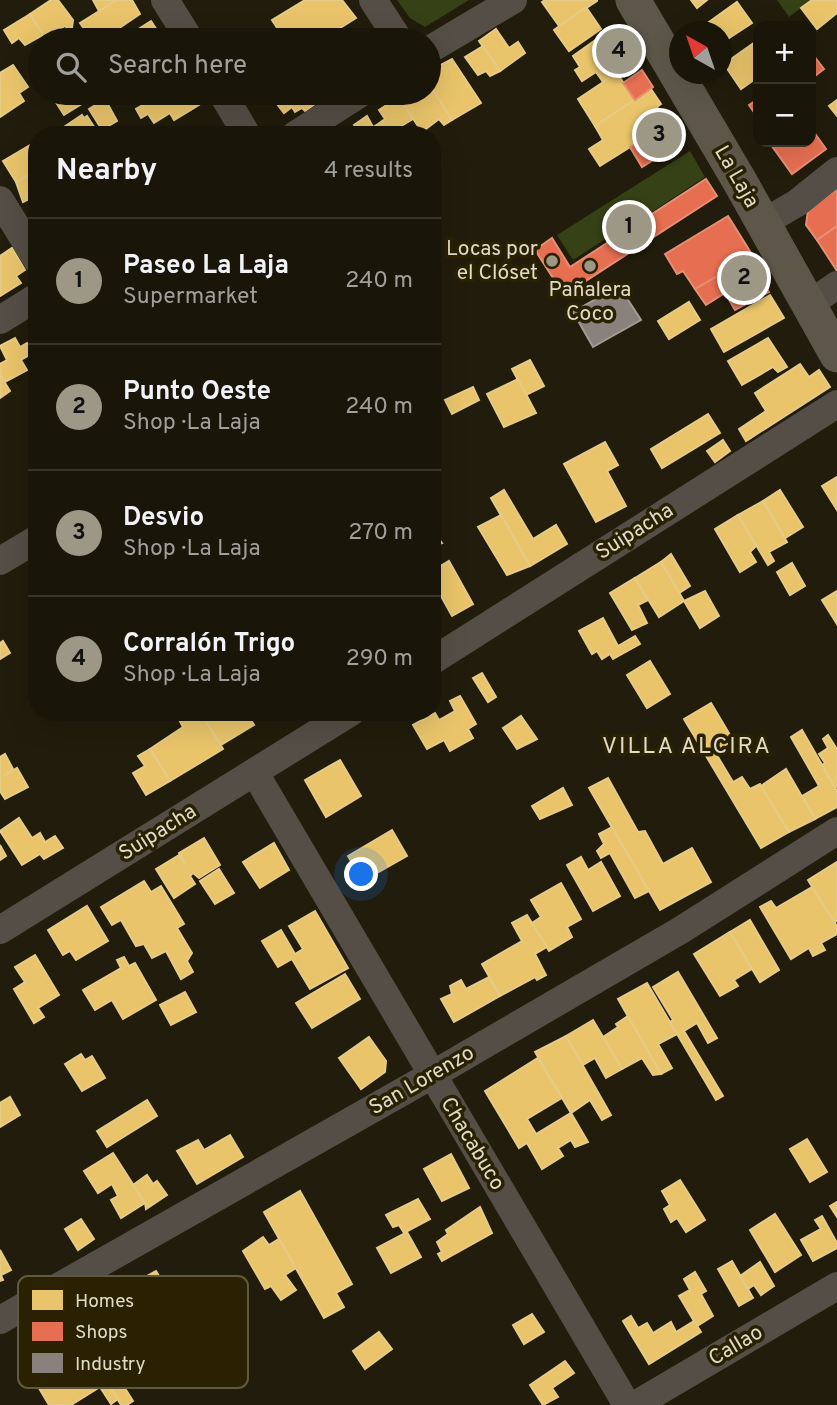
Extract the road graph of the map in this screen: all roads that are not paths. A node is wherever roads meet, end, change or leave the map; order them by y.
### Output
1 (165, 0) edge
2 (373, 0) edge
3 (513, 0) edge
4 (633, 0) edge
5 (182, 28) edge
6 (391, 28) edge
7 (441, 43) edge
8 (229, 105) edge
9 (342, 105) edge
10 (242, 126) edge
11 (309, 126) edge
12 (837, 171) edge
13 (0, 200) edge
14 (763, 223) junction
15 (28, 245) edge
16 (837, 285) edge
17 (28, 303) edge
18 (808, 305) junction
19 (0, 320) edge
20 (837, 355) edge
21 (837, 404) edge
22 (28, 544) edge
23 (0, 561) edge
24 (441, 655) edge
25 (337, 721) edge
26 (255, 773) junction
27 (837, 831) edge
28 (0, 930) edge
29 (432, 1075) junction
30 (78, 1276) edge
31 (837, 1286) edge
32 (18, 1310) edge
33 (0, 1320) edge
34 (627, 1405) edge
35 (635, 1405) edge

1 - 5 street
2 - 6 street
3 - 7 street
4 - 14 main road, La Laja
8 - 10 street
9 - 11 street
12 - 14 street
13 - 15 street
14 - 18 main road, La Laja
16 - 18 street
17 - 19 street
18 - 20 main road, La Laja
21 - 24 street, Suipacha
22 - 23 street
25 - 26 street, Suipacha
26 - 28 street, Suipacha
26 - 29 street, Chacabuco
27 - 29 street, San Lorenzo
29 - 30 street, San Lorenzo
29 - 34 street, Chacabuco
31 - 35 street, Callao
32 - 33 street, San Lorenzo

